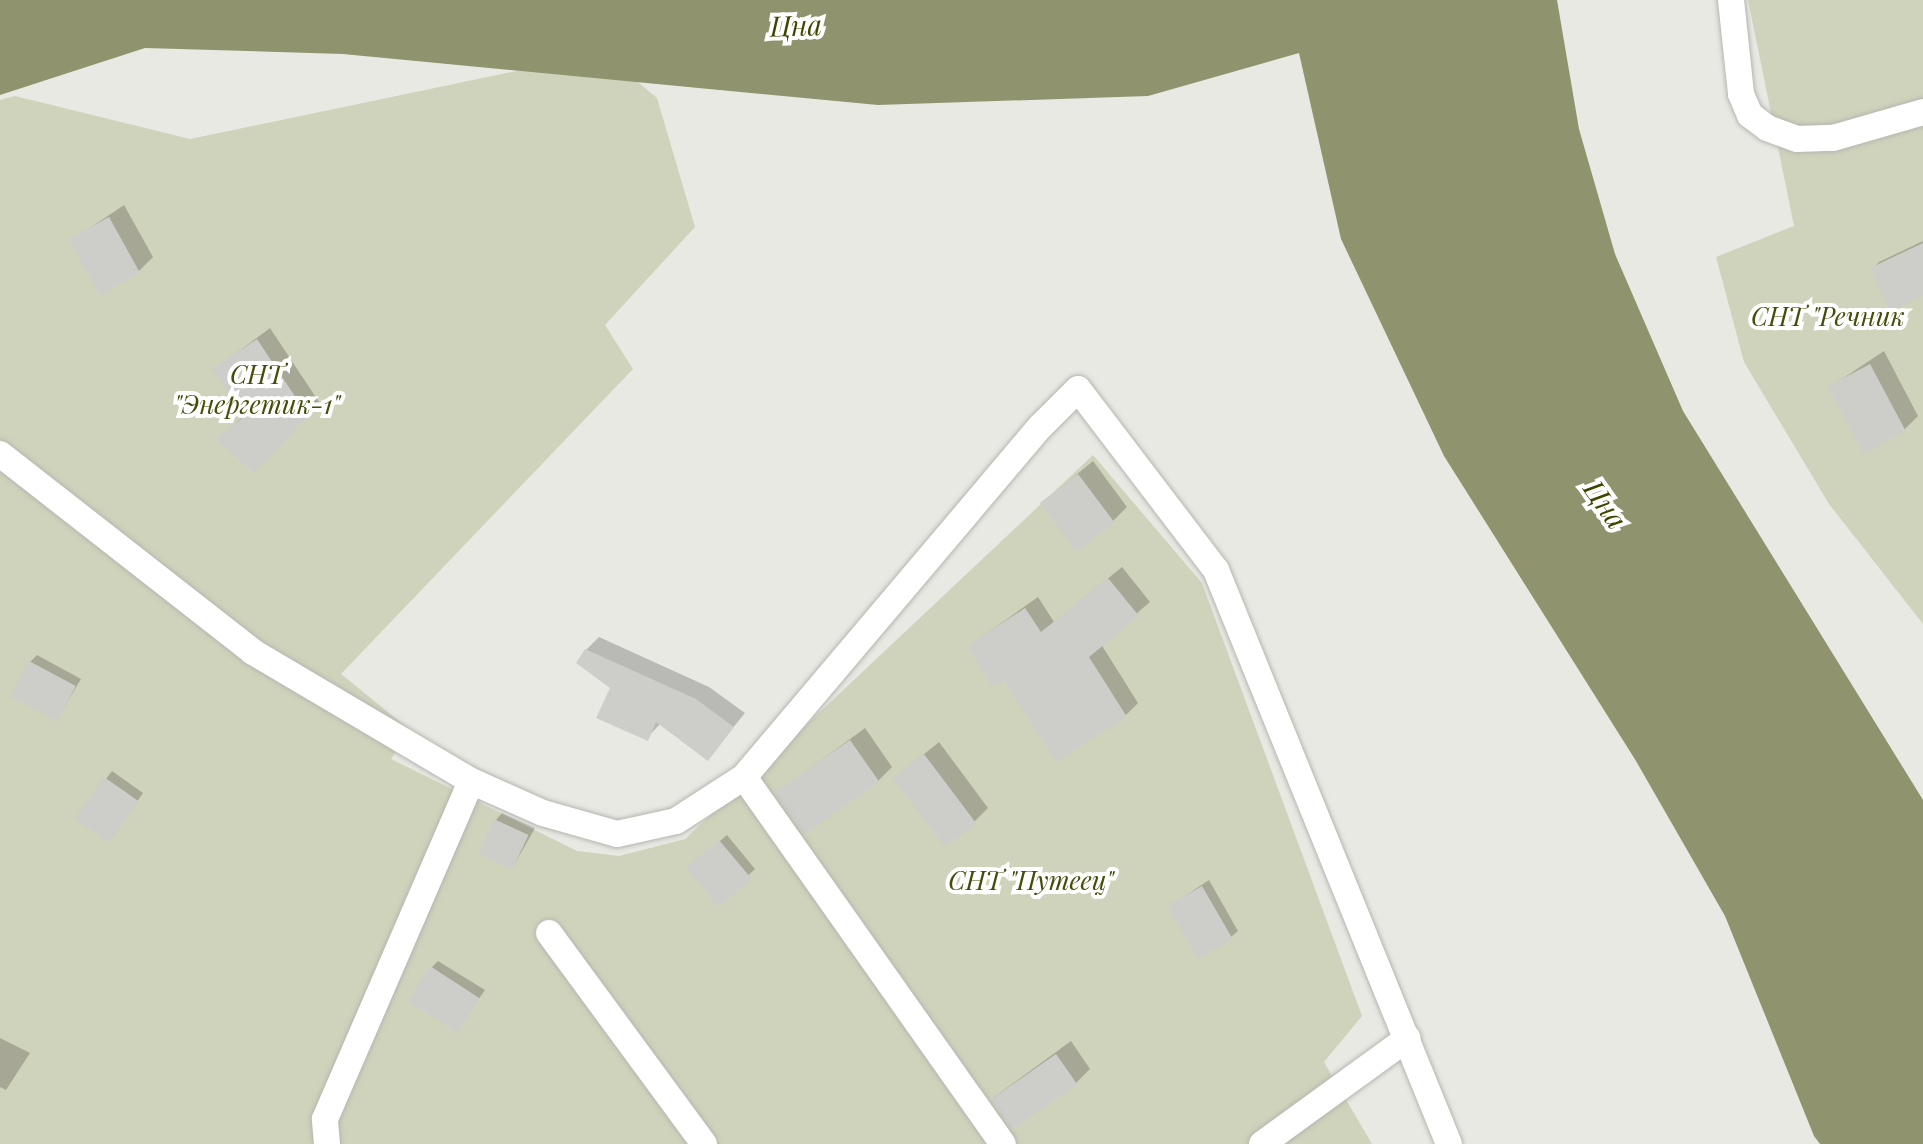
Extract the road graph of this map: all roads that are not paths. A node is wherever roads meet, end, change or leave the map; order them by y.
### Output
1 (1731, 0) edge
2 (1923, 112) edge
3 (0, 455) edge
4 (0, 465) edge
5 (744, 777) junction
6 (471, 781) junction
7 (549, 933) dead end
8 (1408, 1038) junction
9 (327, 1144) edge
10 (704, 1144) edge
11 (1003, 1144) edge
12 (1262, 1144) edge
13 (1449, 1144) edge

1 - 2 lane
3 - 4 lane
3 - 6 lane
5 - 6 lane
5 - 8 lane
5 - 11 lane
6 - 9 lane
7 - 10 lane
8 - 12 lane
8 - 13 lane

